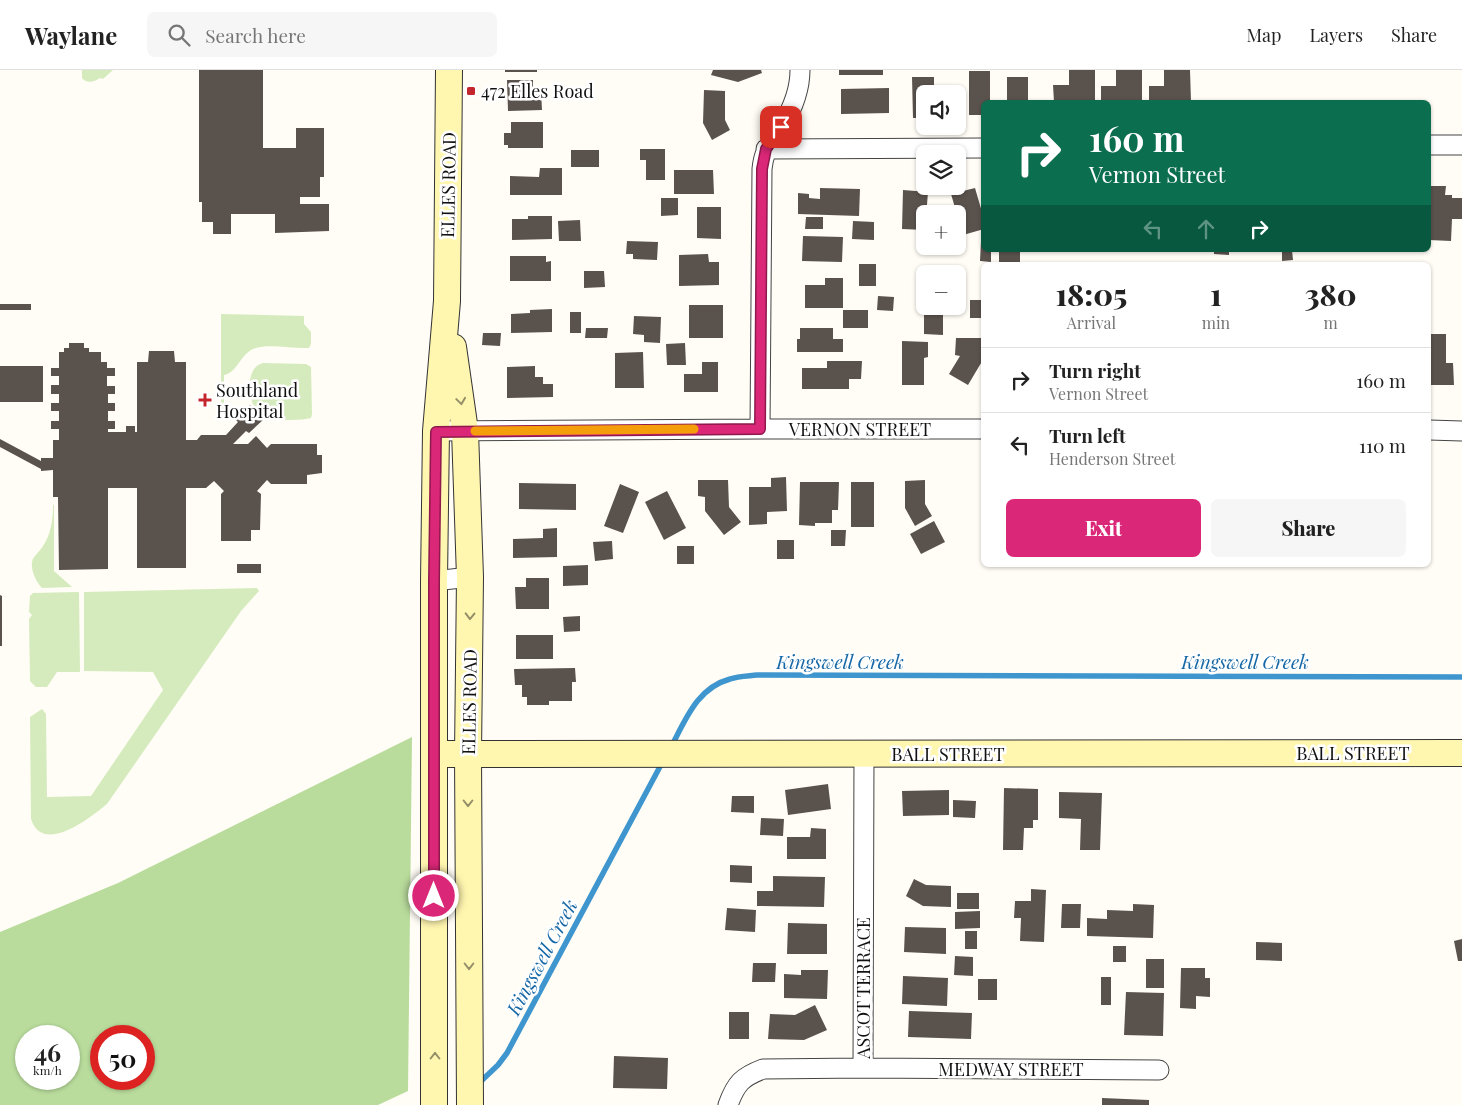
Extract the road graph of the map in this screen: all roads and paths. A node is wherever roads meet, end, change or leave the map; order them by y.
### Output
1 (449, 70) edge
2 (800, 70) edge
3 (1462, 145) edge
4 (1431, 146) edge
5 (981, 148) edge
6 (766, 149) junction
7 (447, 301) junction
8 (760, 429) junction
9 (981, 429) edge
10 (1431, 430) edge
11 (1462, 430) edge
12 (465, 431) junction
13 (436, 432) junction
14 (470, 577) junction
15 (434, 581) junction
16 (1462, 753) edge
17 (434, 754) junction
18 (468, 754) junction
19 (864, 754) junction
20 (863, 1068) junction
21 (1159, 1070) dead end
22 (469, 1097) edge
23 (434, 1105) edge
24 (728, 1105) edge

1 - 7 main road, ELLES ROAD
2 - 6 street
3 - 4 street
5 - 6 street
6 - 8 street
7 -> 12 main road, ELLES ROAD
7 - 13 main road, ELLES ROAD
8 - 9 street, VERNON STREET
8 - 12 street, VERNON STREET
10 - 11 street
12 - 13 street, VERNON STREET
12 - 14 main road, ELLES ROAD
13 - 15 main road, ELLES ROAD
14 - 15 street
14 -> 18 main road, ELLES ROAD
15 - 17 main road, ELLES ROAD
16 - 19 main road, BALL STREET
17 - 18 main road, BALL STREET
23 -> 17 main road, ELLES ROAD
18 - 19 main road, BALL STREET
18 -> 22 main road, ELLES ROAD
19 - 20 street, ASCOT TERRACE
20 - 21 street, MEDWAY STREET
20 - 24 street, ASCOT TERRACE

